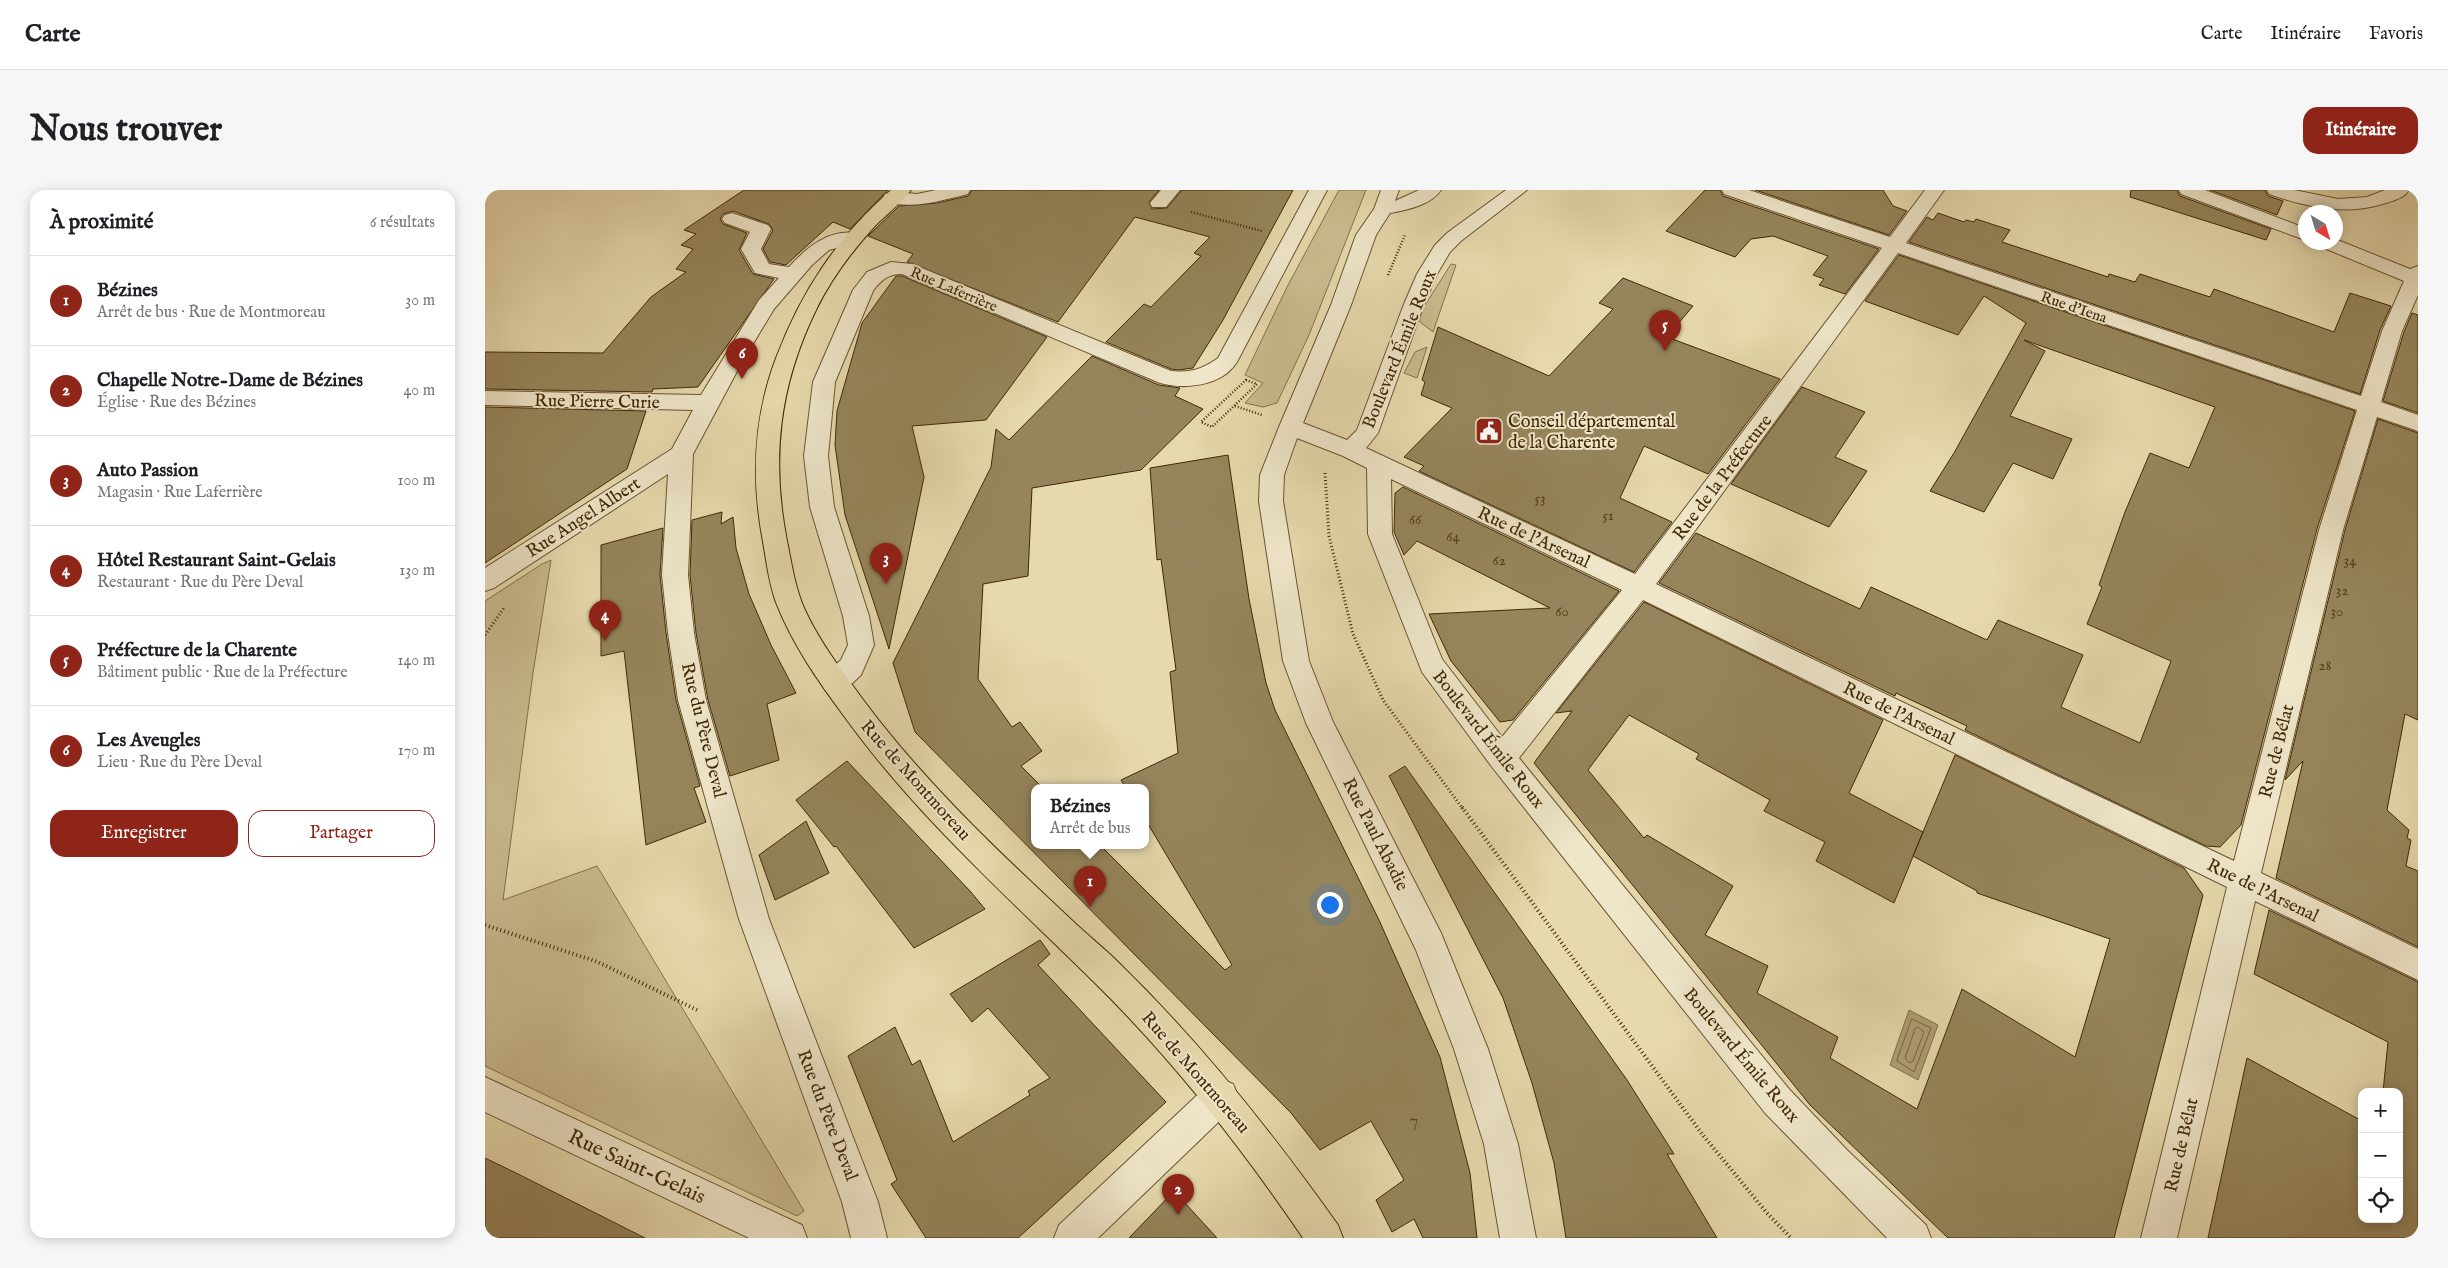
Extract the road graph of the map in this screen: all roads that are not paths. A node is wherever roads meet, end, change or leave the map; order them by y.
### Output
1 (961, 190) edge
2 (1318, 190) edge
3 (1432, 190) edge
4 (1518, 190) edge
5 (1731, 190) edge
6 (1935, 190) edge
7 (2188, 190) edge
8 (2276, 190) edge
9 (2400, 190) edge
10 (897, 194) edge
11 (1387, 199) edge
12 (731, 219) dead end
13 (2298, 231) edge
14 (853, 238) junction
15 (1893, 246) junction
16 (2343, 248) edge
17 (794, 274) junction
18 (2417, 275) edge
19 (485, 398) edge
20 (708, 403) junction
21 (2368, 406) junction
22 (1279, 422) junction
23 (2418, 422) edge
24 (1351, 450) junction
25 (681, 454) junction
26 (1379, 464) junction
27 (485, 581) edge
28 (1640, 587) junction
29 (835, 682) junction
30 (1502, 758) junction
31 (2244, 881) junction
32 (2418, 965) edge
33 (485, 1094) edge
34 (1221, 1096) junction
35 (789, 1238) edge
36 (869, 1238) edge
37 (1072, 1238) edge
38 (1325, 1238) edge
39 (1518, 1238) edge
40 (1913, 1238) edge
41 (2159, 1238) edge

1 - 10 street
2 - 29 street, Rue Laferrière
3 - 11 street
4 - 24 street, Boulevard Émile Roux
5 - 15 street, Rue d'Iena
6 - 15 street, Rue de la Préfecture
7 - 13 street
8 - 9 street
10 - 14 main road, Rue de Montmoreau
11 - 22 street
12 - 17 street
14 - 17 street, Rue du Père Deval
14 - 29 main road, Rue de Montmoreau
15 - 21 street, Rue d'Iena
15 - 28 street, Rue de la Préfecture
16 - 18 street
17 - 20 street, Rue du Père Deval
18 - 21 street, Rue de Bélat
19 - 20 street, Rue Pierre Curie
20 - 25 street, Rue du Père Deval
21 - 23 street, Rue d'Iena
21 - 31 street, Rue de Bélat
22 - 24 street
22 - 39 street, Rue Paul Abadie
24 - 26 street
25 - 27 street, Rue Angel Albert
25 - 36 street, Rue du Père Deval
26 - 28 street, Rue de l'Arsenal
26 - 30 street, Boulevard Émile Roux
28 - 30 street, Rue de la Préfecture
28 - 31 street, Rue de l'Arsenal
29 - 34 main road, Rue de Montmoreau
30 - 40 street, Boulevard Émile Roux
31 - 32 street, Rue de l'Arsenal
31 - 41 street, Rue de Bélat
33 - 35 street, Rue Saint-Gelais
34 - 37 street
34 - 38 main road, Rue de Montmoreau

